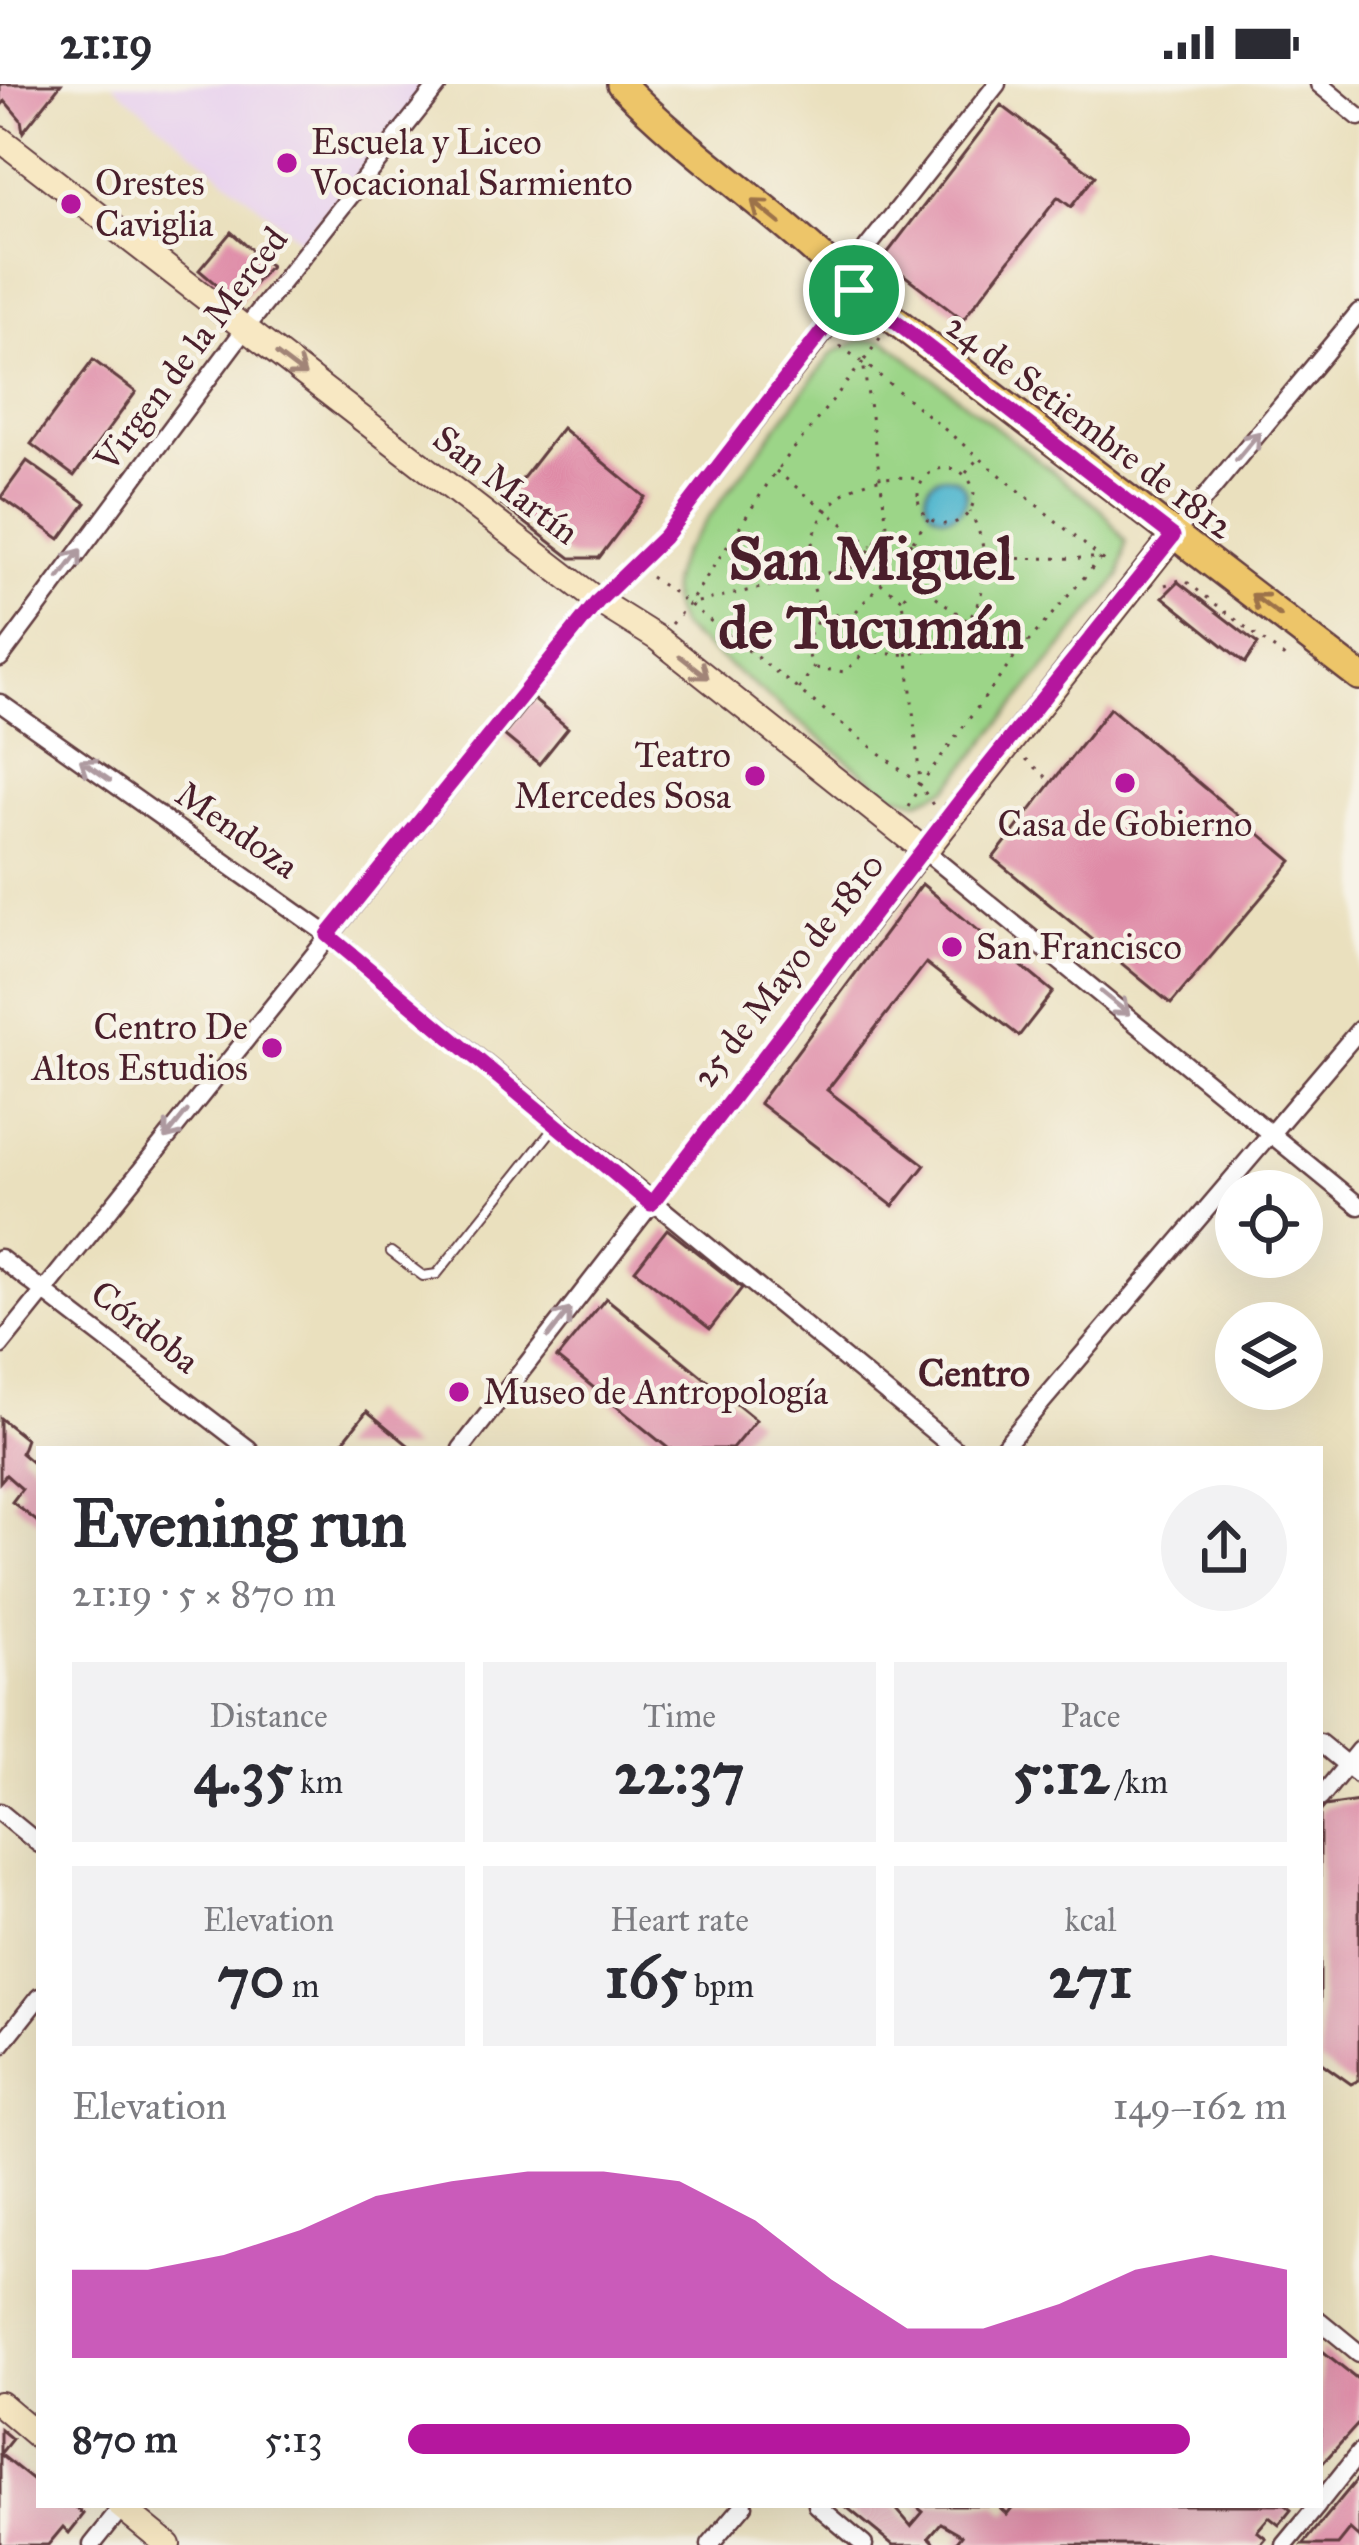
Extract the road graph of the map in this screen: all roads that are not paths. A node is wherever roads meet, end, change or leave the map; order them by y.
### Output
1 (439, 84) edge
2 (621, 84) edge
3 (997, 84) edge
4 (1318, 84) edge
5 (1359, 117) edge
6 (0, 139) edge
7 (854, 290) junction
8 (1359, 312) edge
9 (244, 329) junction
10 (1173, 536) junction
11 (598, 601) junction
12 (0, 658) edge
13 (1359, 676) edge
14 (0, 703) edge
15 (925, 851) junction
16 (328, 935) junction
17 (1359, 1030) edge
18 (556, 1125) junction
19 (1271, 1132) junction
20 (651, 1204) junction
21 (1359, 1206) edge
22 (391, 1252) dead end
23 (0, 1258) edge
24 (44, 1290) junction
25 (0, 1346) edge
26 (245, 1446) edge
27 (463, 1446) edge
28 (951, 1446) edge
29 (1005, 1446) edge
30 (1323, 1745) edge
31 (1359, 1750) edge
32 (1353, 1770) edge
33 (1323, 1795) edge
34 (0, 1812) edge
35 (36, 1842) edge
36 (36, 2001) edge
37 (0, 2046) edge
38 (1323, 2323) edge
39 (1359, 2353) edge
40 (0, 2404) edge
41 (36, 2434) edge
42 (1359, 2453) edge
43 (1323, 2499) edge
44 (120, 2508) edge
45 (124, 2508) edge
46 (741, 2508) edge
47 (821, 2508) edge
48 (1316, 2508) edge
49 (92, 2545) edge
50 (168, 2545) edge
51 (710, 2545) edge
52 (864, 2545) edge
53 (1286, 2545) edge

1 - 9 street, Virgen de la Merced
7 -> 2 main road, 24 de Setiembre de 1812
3 - 7 street
4 - 5 street
6 - 9 main road, San Martín
7 - 10 main road, 24 de Setiembre de 1812
7 - 11 street
10 -> 8 street
9 -> 11 main road, San Martín
12 -> 9 street, Virgen de la Merced
13 -> 10 main road, 24 de Setiembre de 1812
10 - 15 main road, 25 de Mayo de 1810
11 -> 15 main road, San Martín
11 - 16 street
16 -> 14 street, Mendoza
15 -> 19 street, San Martín
15 - 20 street, 25 de Mayo de 1810
16 - 18 street, Mendoza
16 -> 24 street
17 - 19 street
18 - 20 street, Mendoza
18 - 22 lane
19 - 21 street, San Martín
19 - 29 street
27 -> 20 street, 25 de Mayo de 1810
20 - 28 street, Mendoza
23 - 24 street, Córdoba
24 - 25 street
24 - 26 street, Córdoba
30 - 32 street
31 - 32 street
32 - 33 street
34 - 35 street
36 - 37 street
38 - 39 street
40 - 41 main road
42 - 43 street
44 - 49 street
45 - 50 main road
46 - 51 street
47 - 52 street
48 - 53 street

